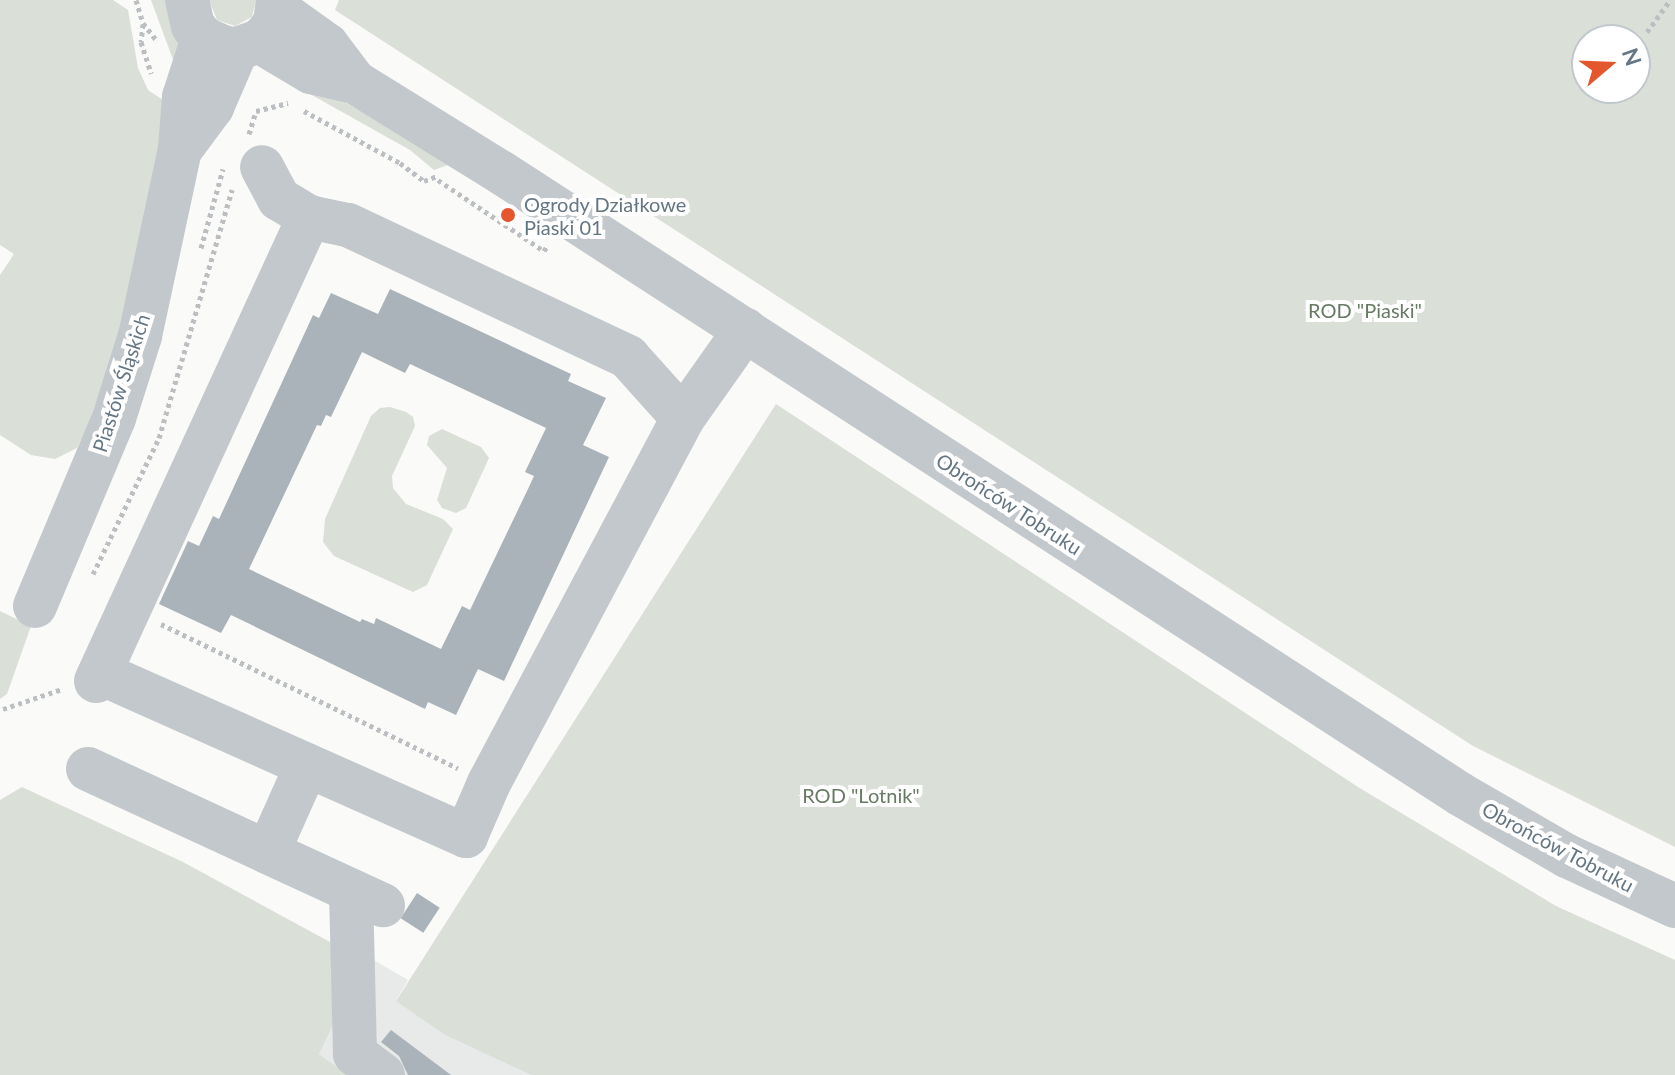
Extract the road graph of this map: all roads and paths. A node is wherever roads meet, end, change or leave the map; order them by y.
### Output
1 (136, 0) edge
2 (1670, 0) edge
3 (240, 23) edge
4 (1651, 26) edge
5 (153, 77) dead end
6 (292, 103) dead end
7 (253, 122) dead end
8 (425, 166) dead end
9 (262, 167) dead end
10 (309, 217) junction
11 (544, 251) dead end
12 (745, 330) junction
13 (683, 418) junction
14 (35, 606) dead end
15 (127, 608) junction
16 (98, 677) junction
17 (3, 709) dead end
18 (307, 765) junction
19 (88, 769) dead end
20 (489, 783) junction
21 (268, 852) junction
22 (1675, 906) edge
23 (383, 1075) edge

1 - 5 path
2 - 4 path
3 - 12 street, Obrońców Tobruku
3 - 14 street, Piastów Śląskich
6 - 7 path
8 - 11 path
9 - 10 street
10 - 13 street
10 - 15 street
12 - 13 street
12 - 22 street, Obrońców Tobruku
13 - 20 street
15 - 16 street
15 - 20 path
16 - 17 path
16 - 18 street
18 - 20 street
18 - 21 street
19 - 21 street
21 - 23 street

